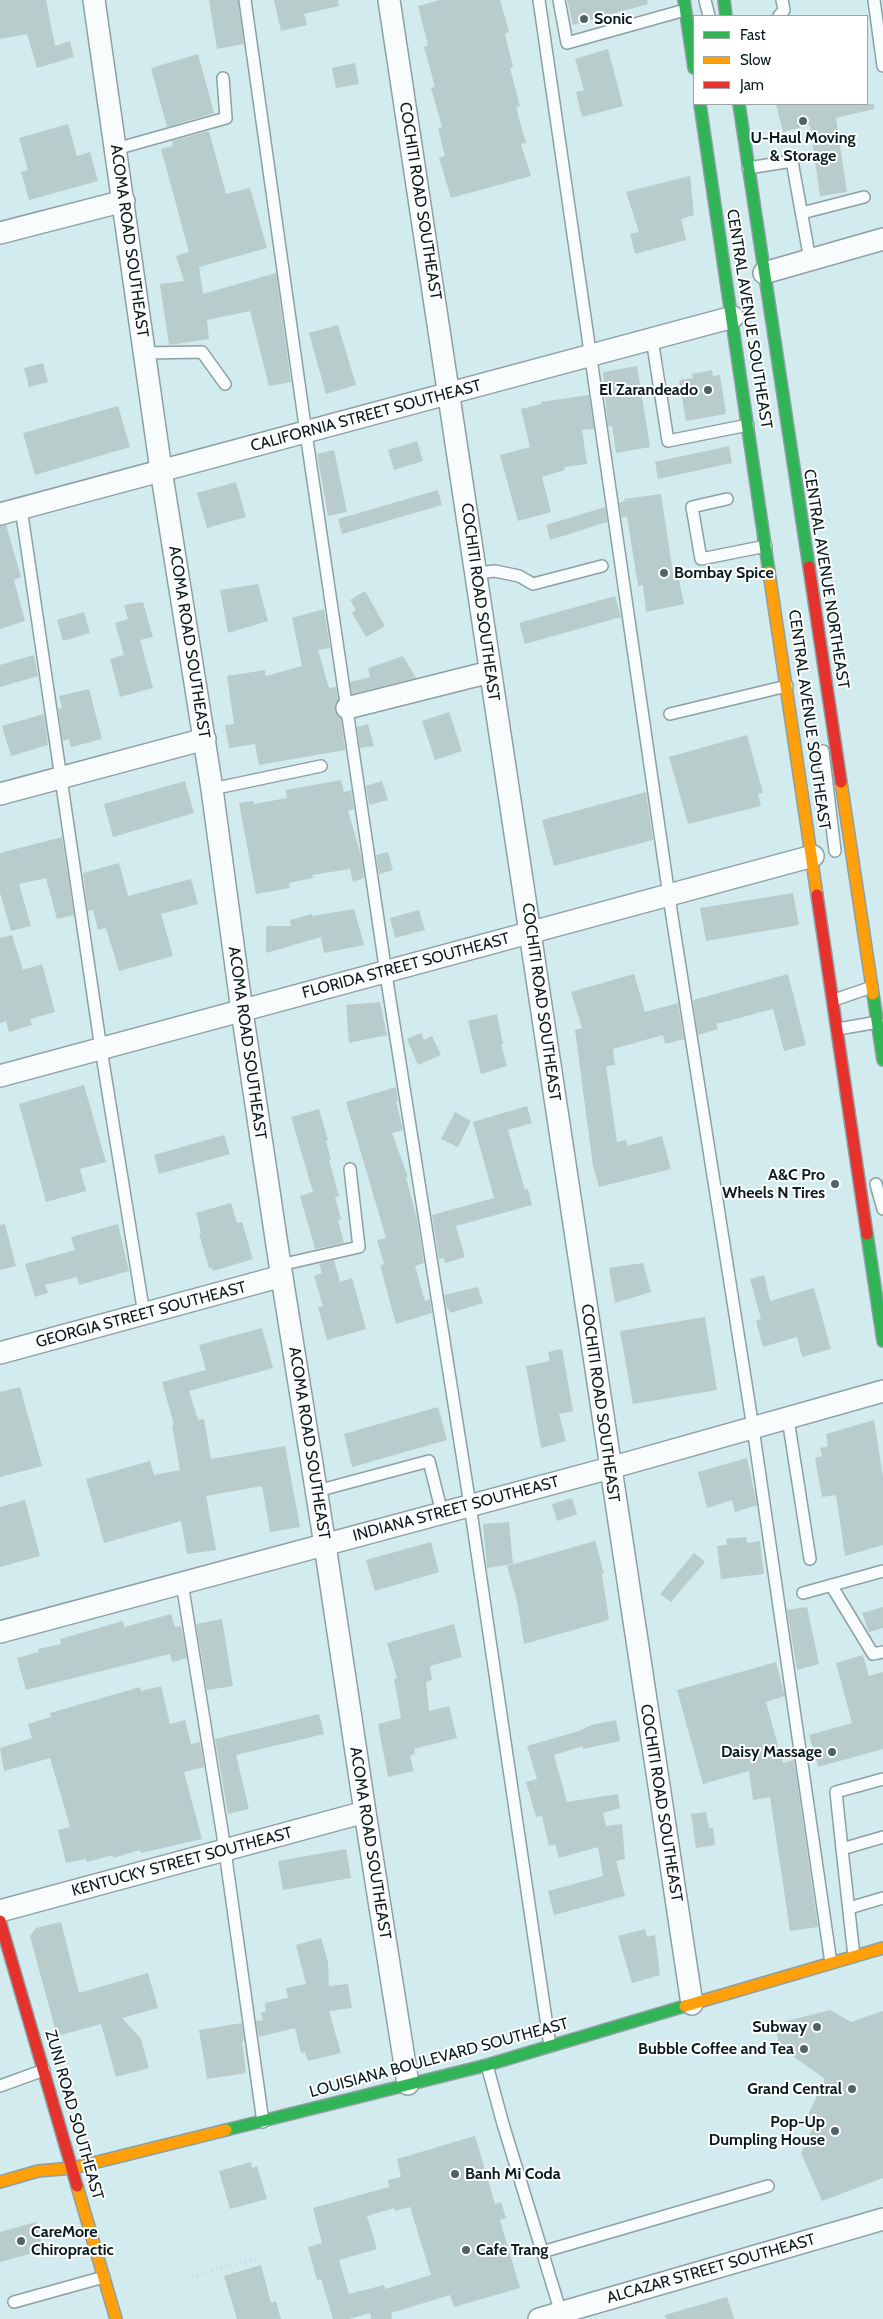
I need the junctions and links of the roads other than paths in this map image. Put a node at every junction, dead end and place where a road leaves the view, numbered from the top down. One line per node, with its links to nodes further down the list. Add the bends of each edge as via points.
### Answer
1 (94, 0): 20 (street, ACOMA ROAD SOUTHEAST)
2 (245, 0): 38 (lane)
3 (389, 0): 36 (street, COCHITI ROAD SOUTHEAST)
4 (539, 0): 34 (lane)
5 (559, 0): 10 (lane, via 568,43)
6 (705, 0): 11 (lane)
7 (724, 0): 12 (main road)
8 (782, 0): 13 (lane, via 784,10)
9 (874, 0): 15 (lane)
10 (685, 5): 14 (main road)
11 (709, 15)
12 (726, 15)
13 (780, 15)
14 (693, 61)
15 (883, 66)
16 (223, 78): 20 (lane, via 226,118)
17 (700, 105): 31 (main road, CENTRAL AVENUE SOUTHEAST)
18 (727, 105): 25 (lane)
19 (739, 105): 21 (main road, CENTRAL AVENUE NORTHEAST)
20 (116, 150): 23 (street, ACOMA ROAD SOUTHEAST)
21 (748, 168): 24 (lane, via 792,160); 30 (main road, CENTRAL AVENUE NORTHEAST)
22 (864, 197): 24 (lane)
23 (124, 201): 26 (street); 33 (street, ACOMA ROAD SOUTHEAST)
24 (802, 213): 29 (lane)
25 (745, 222)
26 (0, 233)
27 (883, 239): 29 (street)
28 (748, 242): 30 (lane, CENTRAL AVENUE NORTHEAST)
29 (810, 260): 30 (street)
30 (755, 272): 61 (main road, CENTRAL AVENUE NORTHEAST)
31 (732, 317): 32 (street, CALIFORNIA STREET SOUTHEAST); 37 (main road, CENTRAL AVENUE SOUTHEAST)
32 (652, 339): 34 (street, CALIFORNIA STREET SOUTHEAST); 37 (lane, via 668,441)
33 (145, 353): 35 (lane, via 202,352); 39 (street, ACOMA ROAD SOUTHEAST)
34 (592, 355): 36 (street, CALIFORNIA STREET SOUTHEAST); 58 (lane)
35 (225, 384)
36 (450, 394): 38 (street, CALIFORNIA STREET SOUTHEAST); 45 (street, COCHITI ROAD SOUTHEAST)
37 (748, 425): 43 (main road, CENTRAL AVENUE SOUTHEAST)
38 (306, 433): 39 (street, CALIFORNIA STREET SOUTHEAST); 48 (lane)
39 (161, 470): 41 (street, CALIFORNIA STREET SOUTHEAST); 51 (street, ACOMA ROAD SOUTHEAST)
40 (727, 499): 43 (lane, via 692,507 701,559)
41 (21, 508): 42 (street, CALIFORNIA STREET SOUTHEAST); 53 (lane)
42 (0, 514)
43 (766, 546): 47 (main road, CENTRAL AVENUE SOUTHEAST)
44 (602, 566): 45 (lane, via 533,584 519,576 495,571)
45 (476, 573): 46 (street, COCHITI ROAD SOUTHEAST)
46 (490, 672): 48 (street); 59 (street, COCHITI ROAD SOUTHEAST)
47 (787, 686): 49 (lane); 57 (main road, CENTRAL AVENUE SOUTHEAST)
48 (347, 708): 60 (lane)
49 (670, 714)
50 (821, 736): 56 (lane)
51 (205, 740): 53 (street); 54 (street, ACOMA ROAD SOUTHEAST)
52 (321, 766): 54 (lane)
53 (60, 778): 55 (street); 66 (lane)
54 (212, 789): 63 (street, ACOMA ROAD SOUTHEAST)
55 (0, 794)
56 (835, 851)
57 (812, 856): 58 (street, FLORIDA STREET SOUTHEAST); 62 (main road, CENTRAL AVENUE SOUTHEAST)
58 (669, 895): 59 (street, FLORIDA STREET SOUTHEAST); 78 (lane)
59 (530, 932): 60 (street, FLORIDA STREET SOUTHEAST); 79 (street, COCHITI ROAD SOUTHEAST)
60 (386, 972): 63 (street, FLORIDA STREET SOUTHEAST); 81 (lane)
61 (878, 985): 62 (lane); 64 (main road, CENTRAL AVENUE NORTHEAST)
62 (834, 1000): 65 (main road, CENTRAL AVENUE SOUTHEAST)
63 (242, 1010): 66 (street, FLORIDA STREET SOUTHEAST); 72 (street, ACOMA ROAD SOUTHEAST)
64 (880, 1021): 65 (lane); 67 (main road, CENTRAL AVENUE NORTHEAST)
65 (838, 1029): 74 (main road, CENTRAL AVENUE SOUTHEAST)
66 (101, 1049): 68 (street, FLORIDA STREET SOUTHEAST); 73 (lane)
67 (883, 1060)
68 (0, 1076)
69 (350, 1169): 72 (lane, via 360,1247)
70 (876, 1184): 71 (lane)
71 (883, 1209)
72 (281, 1271): 73 (street, GEORGIA STREET SOUTHEAST); 80 (street, ACOMA ROAD SOUTHEAST)
73 (144, 1314): 75 (street, GEORGIA STREET SOUTHEAST)
74 (883, 1341)
75 (0, 1353)
76 (883, 1391): 77 (street, INDIANA STREET SOUTHEAST)
77 (788, 1419): 78 (street, INDIANA STREET SOUTHEAST); 84 (lane)
78 (753, 1428): 79 (street, INDIANA STREET SOUTHEAST); 102 (lane)
79 (610, 1468): 81 (street, INDIANA STREET SOUTHEAST); 103 (street, COCHITI ROAD SOUTHEAST)
80 (317, 1490): 82 (lane, via 429,1461); 83 (street, ACOMA ROAD SOUTHEAST)
81 (470, 1505): 82 (street, INDIANA STREET SOUTHEAST); 104 (lane)
82 (442, 1513): 83 (street, INDIANA STREET SOUTHEAST)
83 (326, 1545): 86 (street, INDIANA STREET SOUTHEAST); 92 (street, ACOMA ROAD SOUTHEAST)
84 (810, 1559)
85 (883, 1571): 87 (lane)
86 (182, 1583): 89 (street, INDIANA STREET SOUTHEAST); 95 (lane)
87 (830, 1585): 88 (lane); 90 (lane, via 873,1654)
88 (803, 1593)
89 (0, 1632)
90 (883, 1652)
91 (883, 1779): 94 (lane, via 836,1792)
92 (365, 1812): 95 (street, KENTUCKY STREET SOUTHEAST); 107 (street, ACOMA ROAD SOUTHEAST)
93 (883, 1837): 94 (lane)
94 (842, 1849): 97 (lane)
95 (225, 1850): 98 (street, KENTUCKY STREET SOUTHEAST); 109 (lane)
96 (883, 1898): 97 (lane)
97 (849, 1908): 101 (lane)
98 (0, 1911)
99 (0, 1921): 106 (main road, ZUNI ROAD SOUTHEAST)
100 (883, 1948): 101 (main road, LOUISIANA BOULEVARD SOUTHEAST)
101 (854, 1957): 102 (main road, LOUISIANA BOULEVARD SOUTHEAST)
102 (831, 1963): 103 (main road, LOUISIANA BOULEVARD SOUTHEAST)
103 (692, 2004): 104 (main road, LOUISIANA BOULEVARD SOUTHEAST)
104 (550, 2046): 105 (main road, LOUISIANA BOULEVARD SOUTHEAST)
105 (487, 2065): 107 (main road, LOUISIANA BOULEVARD SOUTHEAST); 114 (lane)
106 (44, 2070): 108 (lane); 110 (main road, ZUNI ROAD SOUTHEAST)
107 (408, 2084): 109 (main road, LOUISIANA BOULEVARD SOUTHEAST)
108 (0, 2086)
109 (263, 2122): 110 (main road, LOUISIANA BOULEVARD SOUTHEAST)
110 (73, 2168): 111 (main road, LOUISIANA BOULEVARD SOUTHEAST, via 38,2171); 115 (main road, ZUNI ROAD SOUTHEAST)
111 (0, 2182)
112 (768, 2186): 114 (lane)
113 (883, 2219): 117 (street, ALCAZAR STREET SOUTHEAST)
114 (542, 2252): 117 (lane)
115 (104, 2277): 116 (lane); 118 (main road, ZUNI ROAD SOUTHEAST)
116 (14, 2302)
117 (560, 2313): 119 (street, ALCAZAR STREET SOUTHEAST)
118 (116, 2319)
119 (539, 2319)

